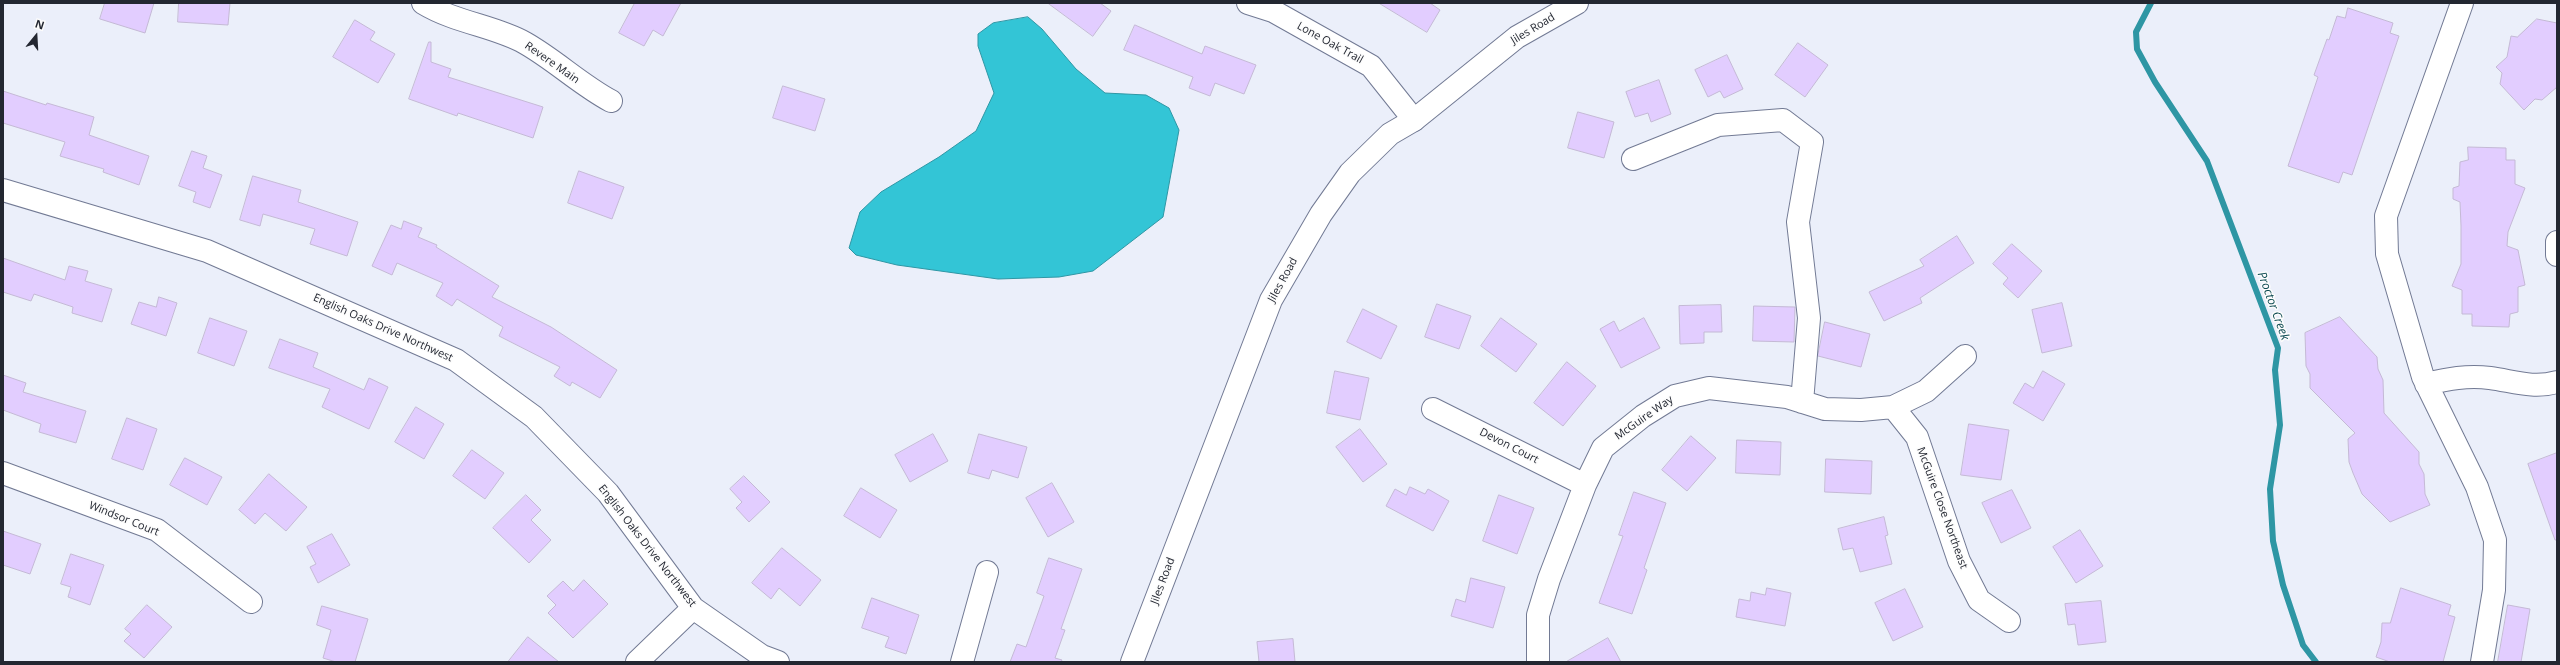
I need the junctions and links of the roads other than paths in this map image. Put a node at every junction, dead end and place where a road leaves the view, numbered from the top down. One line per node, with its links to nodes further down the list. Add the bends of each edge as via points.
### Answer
1 (423, 3): 6 (street, Revere Main, via 440,13 525,43 586,87)
2 (1248, 3): 5 (street, Lone Oak Trail)
3 (1577, 3): 7 (street, Jiles Road, via 1517,37)
4 (2462, 3): 14 (street, via 2386,216 2387,254)
5 (1275, 7): 7 (street, Lone Oak Trail, via 1371,66)
6 (612, 101)
7 (1414, 120): 27 (street, Jiles Road, via 1390,134 1350,173 1321,214 1271,300)
8 (1634, 159): 15 (street, via 1718,125 1783,120 1812,142 1798,222 1809,318)
9 (3, 190): 22 (street, English Oaks Drive Northwest, via 207,251 456,360 534,417 608,494)
10 (2557, 242): 11 (street)
11 (2557, 255)
12 (1965, 356): 16 (street, McGuire Way, via 1926,391)
13 (2557, 382): 14 (street, via 2533,386 2490,378 2460,377)
14 (2426, 384): 29 (street, via 2477,487 2496,540 2494,590)
15 (1802, 402): 16 (street, McGuire Way, via 1825,409 1861,410); 19 (street, McGuire Way, via 1750,391 1709,388 1675,396 1643,416 1603,448)
16 (1894, 407): 23 (street, McGuire Close Northeast, via 1917,437 1959,561 1980,600)
17 (1432, 409): 19 (street, Devon Court)
18 (3, 473): 21 (street, Windsor Court, via 157,530)
19 (1585, 485): 28 (street, McGuire Way, via 1549,579 1538,616)
20 (987, 572): 26 (street)
21 (251, 602)
22 (693, 608): 24 (street); 25 (street, English Oaks Drive Northwest, via 762,656)
23 (2009, 621)
24 (637, 662)
25 (778, 662)
26 (962, 662)
27 (1132, 662)
28 (1538, 662)
29 (2482, 662)

